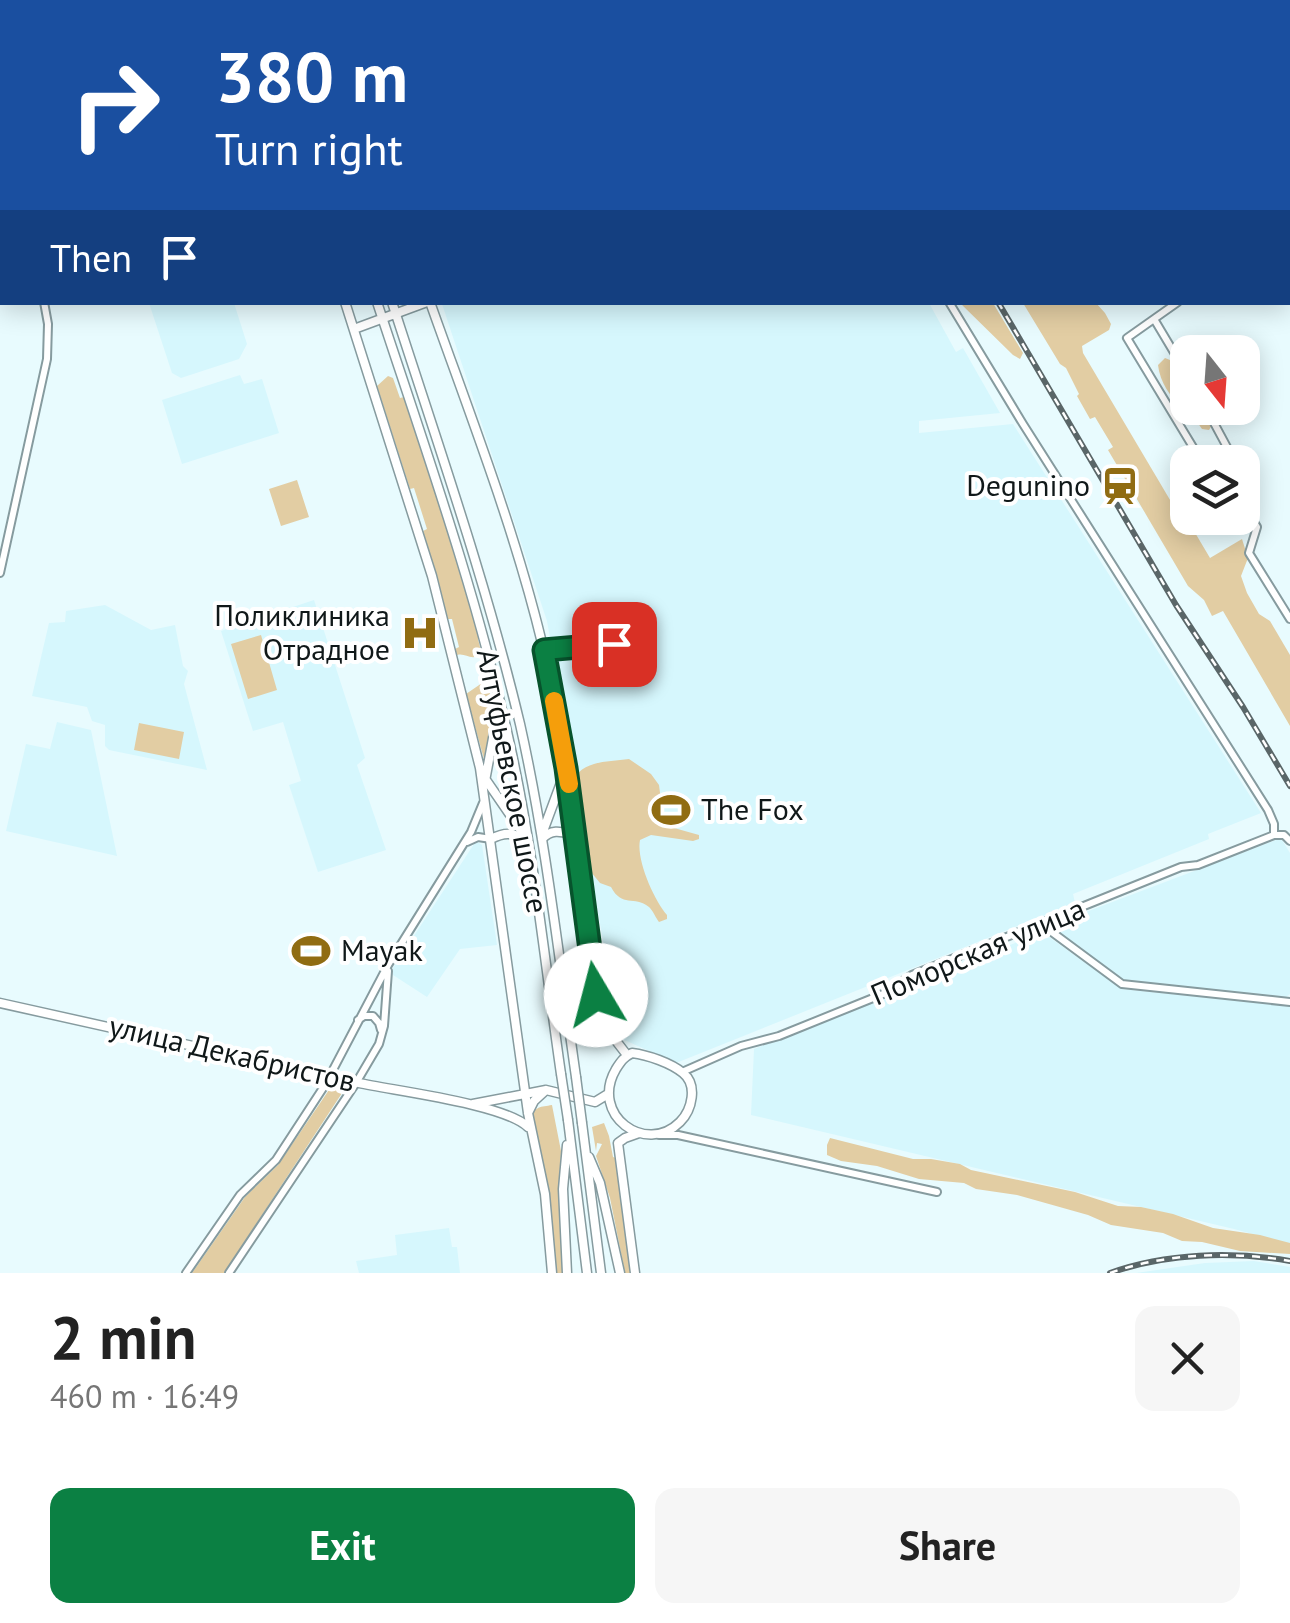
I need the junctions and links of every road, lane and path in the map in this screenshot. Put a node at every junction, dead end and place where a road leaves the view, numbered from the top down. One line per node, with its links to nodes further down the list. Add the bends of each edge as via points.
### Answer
1 (45, 305): 16 (street, via 47,359)
2 (346, 305): 12 (main road)
3 (378, 305): 11 (main road, Алтуфьевское шоссе)
4 (393, 305): 9 (main road, Алтуфьевское шоссе)
5 (421, 305): 9 (main road)
6 (429, 305): 19 (main road, via 510,527)
7 (951, 305): 26 (street, via 1268,810)
8 (1174, 305): 10 (street)
9 (396, 315): 11 (main road); 28 (main road, Алтуфьевское шоссе, via 496,627)
10 (1154, 319): 13 (street); 14 (street, via 1127,338)
11 (383, 320): 12 (main road); 20 (main road, Алтуфьевское шоссе)
12 (354, 329): 21 (main road, via 432,576)
13 (1170, 346)
14 (1192, 445)
15 (1254, 535): 17 (street, via 1249,553)
16 (0, 573)
17 (1290, 619)
18 (645, 642): 19 (street)
19 (544, 650): 22 (main road)
20 (500, 702): 23 (main road); 31 (main road, Алтуфьевское шоссе)
21 (480, 768): 23 (main road); 24 (main road)
22 (566, 768): 25 (main road); 28 (main road)
23 (485, 780): 24 (main road); 31 (main road)
24 (484, 796): 27 (main road); 30 (street)
25 (576, 835): 28 (main road, via 555,831); 38 (main road, via 598,1005)
26 (1274, 835): 29 (street); 32 (street, Поморская улица)
27 (491, 839): 30 (street, via 475,838); 31 (main road, via 514,835); 43 (main road)
28 (542, 839): 47 (main road, Алтуфьевское шоссе, bridge)
29 (1290, 841)
30 (463, 847): 33 (street)
31 (529, 847): 48 (main road, Алтуфьевское шоссе, bridge)
32 (1040, 924): 35 (street, via 1122,984); 39 (street, Поморская улица)
33 (388, 965): 36 (street); 37 (street)
34 (0, 1002): 40 (main road, улица Декабристов)
35 (1290, 1002)
36 (355, 1023): 37 (street, via 373,1016); 40 (street)
37 (382, 1036): 41 (street)
38 (627, 1055): 39 (main road); 44 (main road)
39 (682, 1072): 49 (main road, via 692,1099)
40 (329, 1076): 41 (main road, улица Декабристов); 53 (street, via 276,1160 240,1196)
41 (356, 1083): 45 (main road, улица Декабристов); 54 (street)
42 (546, 1090): 43 (main road, улица Декабристов); 44 (main road, via 595,1102); 46 (main road)
43 (525, 1093): 45 (main road, улица Декабристов); 46 (main road)
44 (608, 1094): 50 (main road, via 621,1122)
45 (464, 1104): 51 (main road, улица Декабристов, via 519,1120)
46 (528, 1113): 51 (main road)
47 (582, 1128): 58 (main road, Алтуфьевское шоссе); 59 (main road)
48 (569, 1130): 56 (main road, via 563,1189); 57 (main road, Алтуфьевское шоссе)
49 (674, 1132): 50 (main road); 52 (street)
50 (639, 1133): 60 (main road, via 618,1143)
51 (533, 1136): 55 (main road)
52 (937, 1192)
53 (186, 1273)
54 (230, 1273)
55 (552, 1273)
56 (567, 1273)
57 (587, 1273)
58 (601, 1273)
59 (620, 1273)
60 (635, 1273)

